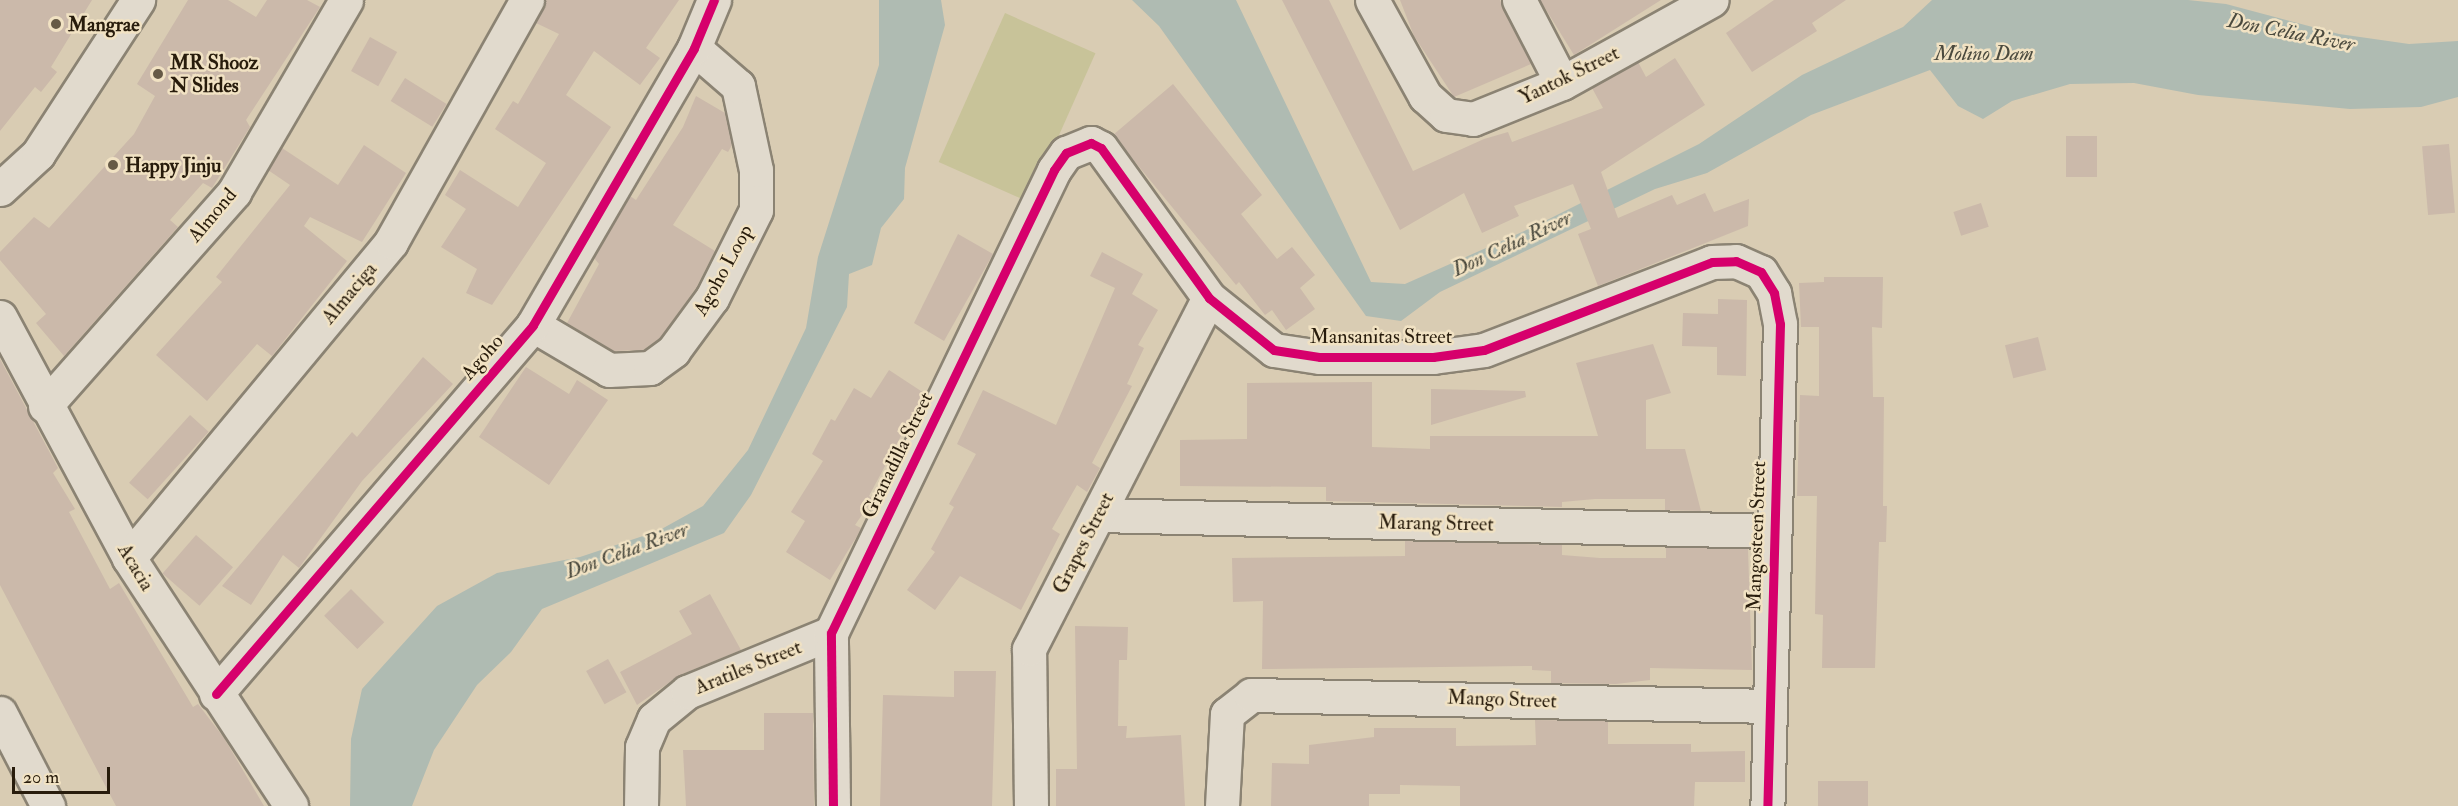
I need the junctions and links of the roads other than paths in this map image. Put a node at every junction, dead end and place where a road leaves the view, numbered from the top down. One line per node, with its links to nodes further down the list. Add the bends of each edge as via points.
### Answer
1 (138, 0): 11 (street, via 38,154)
2 (346, 0): 16 (street, Almond, via 234,192)
3 (527, 0): 19 (street, Almaciga, via 391,242)
4 (714, 0): 8 (street, Agoho)
5 (1372, 0): 9 (street, Yantok Street, via 1425,96 1446,115 1473,119)
6 (1519, 0): 9 (street)
7 (1698, 3): 9 (street, Yantok Street)
8 (694, 48): 15 (street, Agoho); 15 (street, Agoho Loop, via 738,86 756,170 756,210 712,298 673,351 650,368 609,370)
9 (1562, 82)
10 (1079, 144): 13 (street, Mansanitas Street, via 1101,148); 20 (street, Granadilla Street, via 1054,170)
11 (0, 189)
12 (1761, 272): 13 (street, Mansanitas Street, via 1736,261 1712,262 1484,350 1433,357 1320,357 1274,350); 18 (street, Mangosteen Street, via 1774,293 1780,324)
13 (1209, 298): 17 (street, Grapes Street)
14 (0, 317): 16 (street, Acacia)
15 (533, 325): 21 (street, Agoho)
16 (45, 406): 19 (street, Acacia)
17 (1098, 515): 18 (street, Marang Street); 28 (street, Grapes Street, via 1029,649)
18 (1773, 531): 22 (street, Mangosteen Street)
19 (129, 558): 21 (street, Acacia)
20 (831, 633): 26 (street, Aratiles Street, via 687,692 654,718 642,747); 27 (street, Granadilla Street)
21 (216, 694): 25 (street, Acacia)
22 (1770, 706): 29 (street, Mango Street, via 1268,693 1236,701 1223,730); 30 (street, Mangosteen Street)
23 (0, 713): 24 (street)
24 (48, 806)
25 (291, 806)
26 (641, 806)
27 (832, 806)
28 (1031, 806)
29 (1222, 806)
30 (1767, 806)

